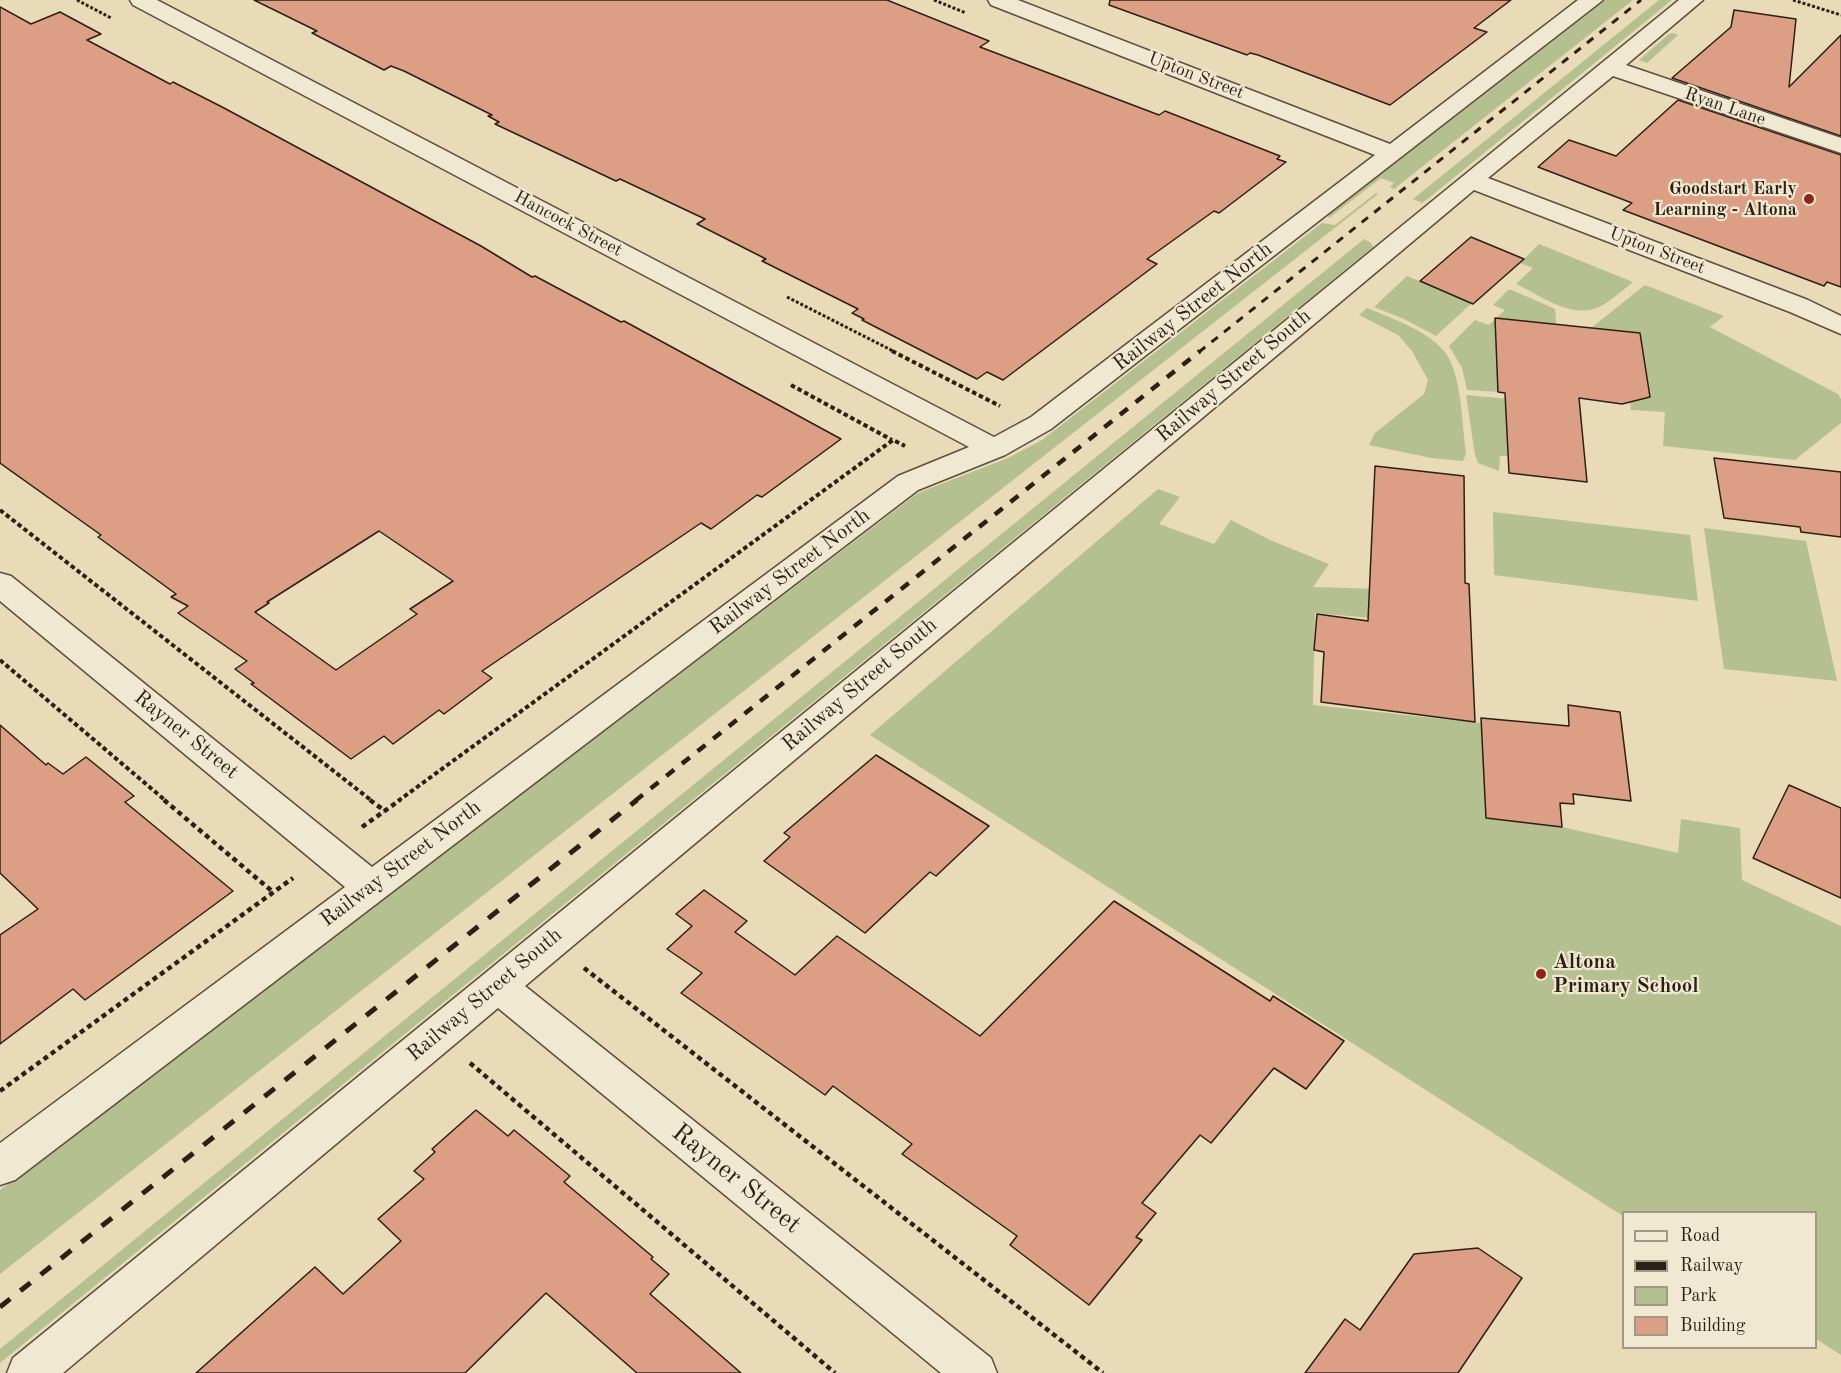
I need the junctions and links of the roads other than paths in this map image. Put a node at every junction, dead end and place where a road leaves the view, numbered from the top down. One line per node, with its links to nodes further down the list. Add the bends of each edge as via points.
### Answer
1 (141, 0): 10 (street, Hancock Street)
2 (999, 0): 7 (street, Upton Street)
3 (1592, 0): 7 (street, Railway Street North)
4 (1692, 0): 5 (street, Railway Street South)
5 (1609, 67): 6 (street, Ryan Lane); 8 (street, Railway Street South)
6 (1841, 146)
7 (1392, 153): 10 (street, Railway Street North, via 1041,423)
8 (1471, 180): 9 (street, Upton Street, via 1799,306); 13 (street, Railway Street South)
9 (1841, 326)
10 (995, 449): 12 (street, Railway Street North, via 908,483)
11 (0, 584): 12 (street, Rayner Street)
12 (371, 887): 14 (street, Railway Street North)
13 (497, 985): 15 (street, Railway Street South); 16 (street, Rayner Street)
14 (0, 1167)
15 (29, 1373)
16 (975, 1373)

